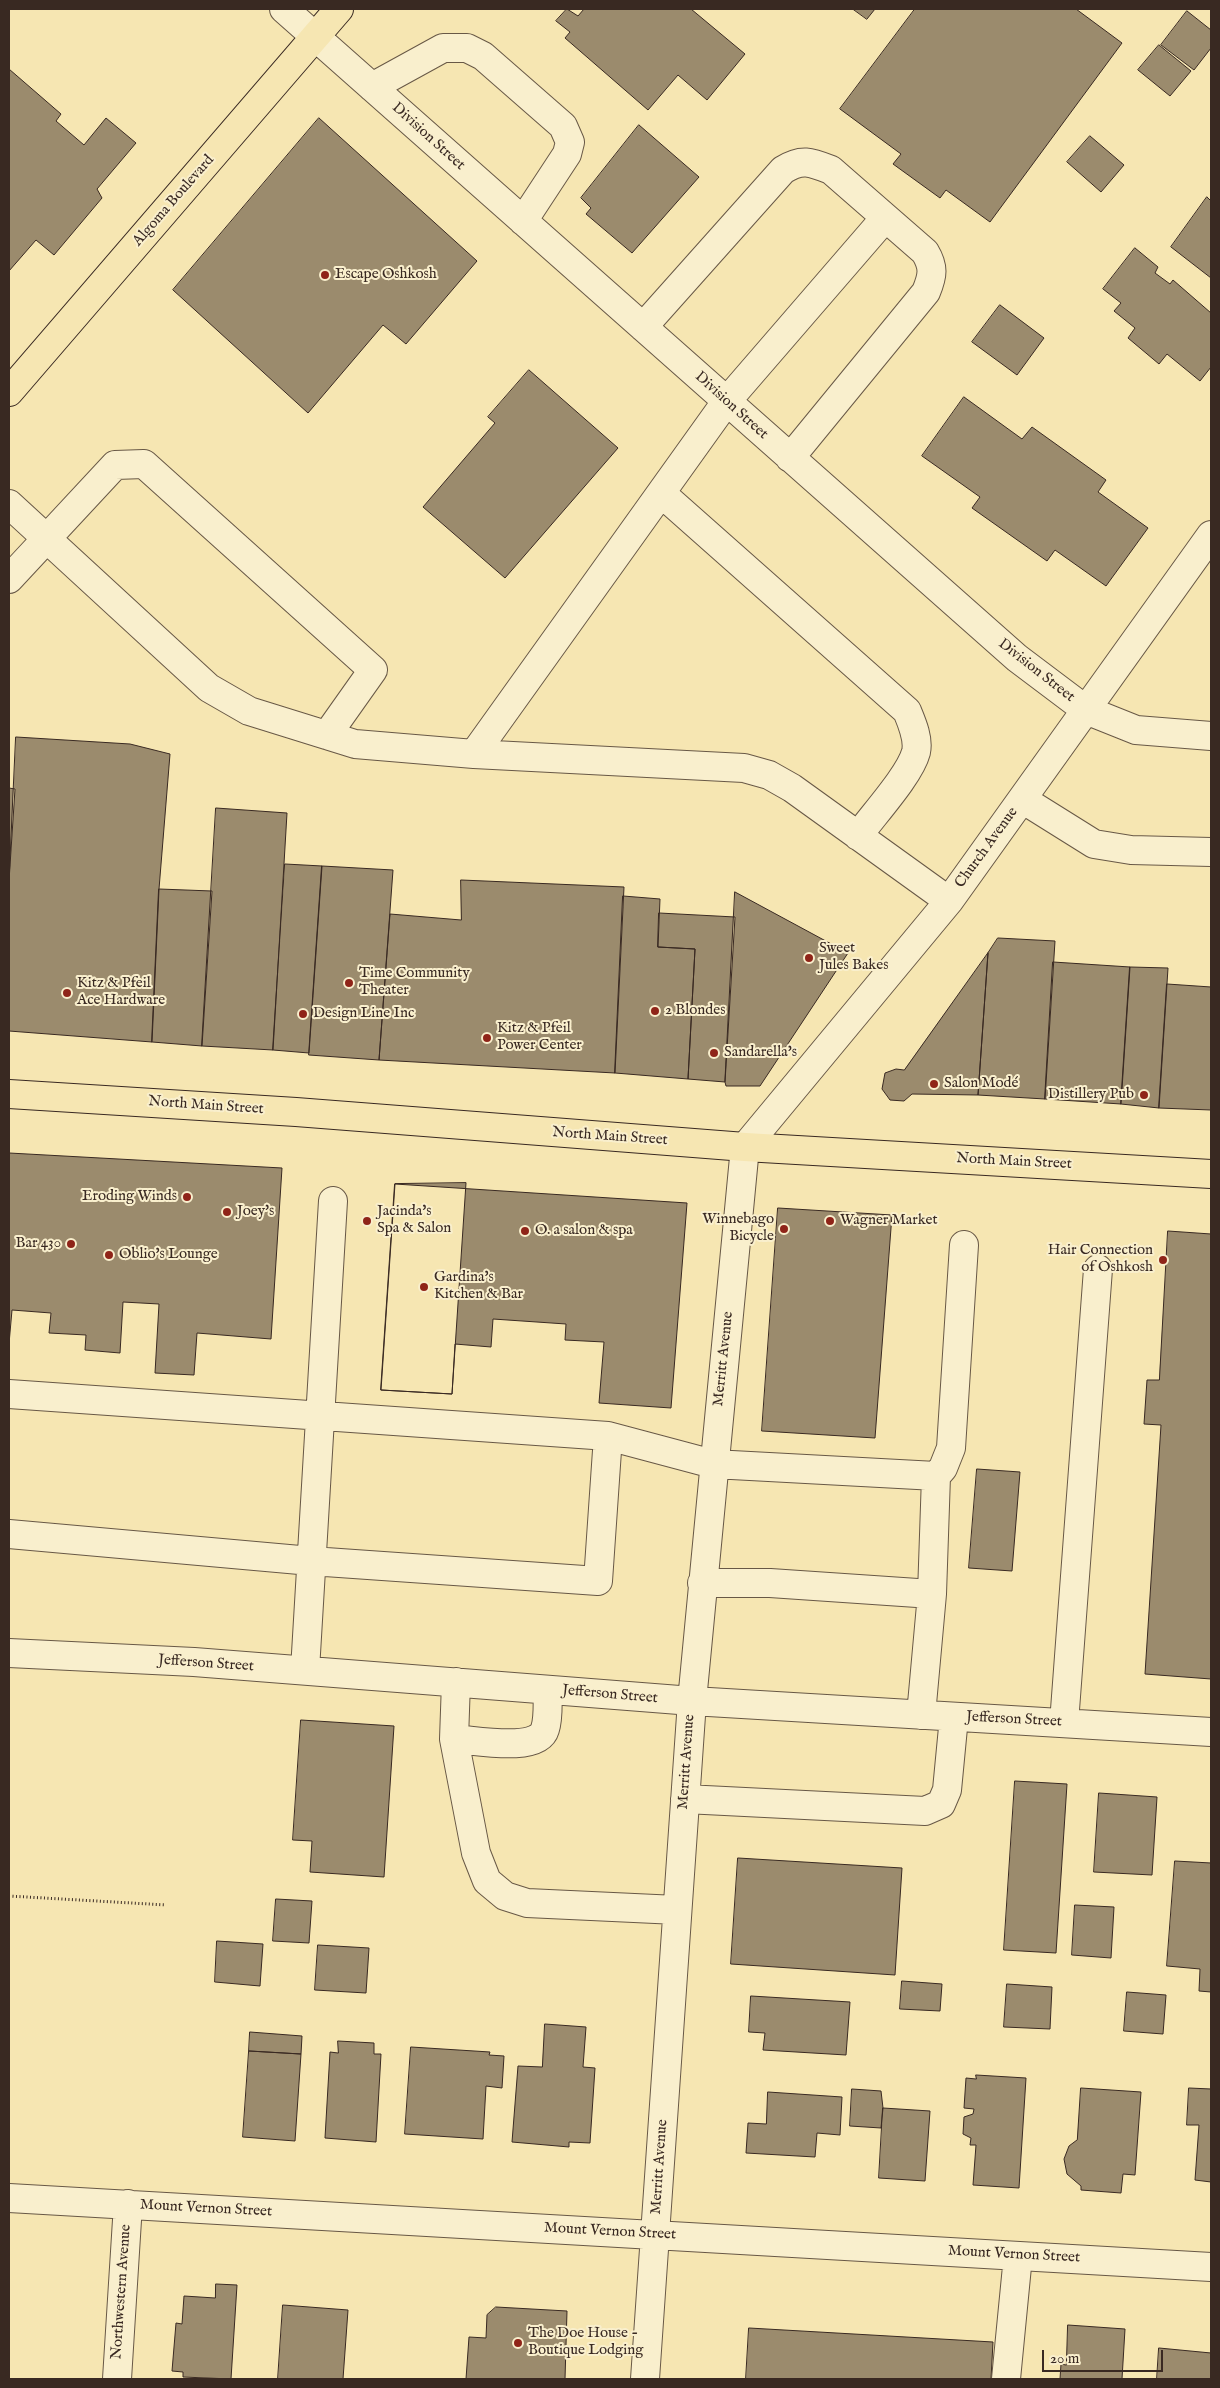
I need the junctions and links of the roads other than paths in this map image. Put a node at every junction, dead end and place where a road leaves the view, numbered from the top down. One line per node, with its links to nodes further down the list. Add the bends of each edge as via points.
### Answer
1 (284, 9): 3 (street, Division Street)
2 (339, 9): 3 (main road, Algoma Boulevard)
3 (315, 36): 4 (street, Division Street); 8 (main road, Algoma Boulevard)
4 (372, 87): 6 (street, Division Street); 6 (street, via 443,48 467,48 483,56 562,126 570,142 567,154)
5 (886, 218): 7 (street, via 830,170 812,163 796,162 783,170); 9 (street); 10 (street, via 925,252 933,265 932,278 926,292)
6 (523, 221): 7 (street, Division Street)
7 (643, 327): 9 (street, Division Street)
8 (9, 392)
9 (726, 402): 10 (street, Division Street); 11 (street)
10 (790, 458): 16 (street, Division Street, via 1017,658)
11 (661, 493): 19 (street); 21 (street, via 907,711 914,729 916,752)
12 (9, 504): 14 (street)
13 (1211, 535): 16 (street, Church Avenue)
14 (46, 538): 15 (street); 17 (street, via 210,688 248,711); 17 (street, via 115,465 144,464 373,670)
15 (9, 580)
16 (1086, 710): 18 (street, Division Street, via 1136,730); 20 (street, Church Avenue)
17 (328, 735): 19 (street, via 355,744)
18 (1211, 736)
19 (474, 754): 21 (street, via 744,768 769,775 792,788)
20 (1022, 799): 22 (street, via 1094,844 1131,850); 23 (street, Church Avenue)
21 (858, 836): 23 (street)
22 (1211, 852)
23 (949, 901): 25 (street, Church Avenue)
24 (9, 1094): 25 (main road, North Main Street, via 296,1112)
25 (745, 1147): 26 (main road, North Main Street); 33 (street, Merritt Avenue)
26 (1211, 1174)
27 (333, 1201): 31 (street)
28 (964, 1246): 34 (street, via 951,1448)
29 (1098, 1269): 46 (street)
30 (9, 1394): 31 (street)
31 (320, 1417): 32 (street); 36 (street)
32 (608, 1436): 33 (street); 36 (street, via 598,1581)
33 (713, 1464): 34 (street); 37 (street, Merritt Avenue)
34 (936, 1476): 38 (street)
35 (9, 1534): 36 (street)
36 (311, 1561): 40 (street)
37 (702, 1583): 38 (street, via 770,1583); 43 (street, Merritt Avenue)
38 (932, 1594): 44 (street)
39 (9, 1653): 40 (street, Jefferson Street)
40 (305, 1670): 41 (street, Jefferson Street)
41 (456, 1682): 42 (street, Jefferson Street); 48 (street)
42 (548, 1690): 43 (street, Jefferson Street); 48 (street, via 545,1730 537,1740 525,1744)
43 (692, 1701): 44 (street, Jefferson Street); 49 (street, Merritt Avenue)
44 (921, 1715): 45 (street, Jefferson Street)
45 (954, 1717): 46 (street, Jefferson Street); 49 (street, via 947,1790 941,1804 925,1812)
46 (1064, 1723): 47 (street, Jefferson Street)
47 (1211, 1732)
48 (454, 1739): 50 (street, via 476,1853 487,1881 505,1896 527,1904)
49 (685, 1799): 50 (street, Merritt Avenue)
50 (677, 1910): 53 (street, Merritt Avenue)
51 (9, 2198): 52 (street, Mount Vernon Street)
52 (128, 2204): 53 (street, Mount Vernon Street); 56 (street, Northwestern Avenue)
53 (655, 2235): 54 (street, Mount Vernon Street); 57 (street, Merritt Avenue)
54 (1018, 2256): 55 (street, Mount Vernon Street); 58 (street)
55 (1211, 2267)
56 (117, 2379)
57 (645, 2379)
58 (1006, 2379)

